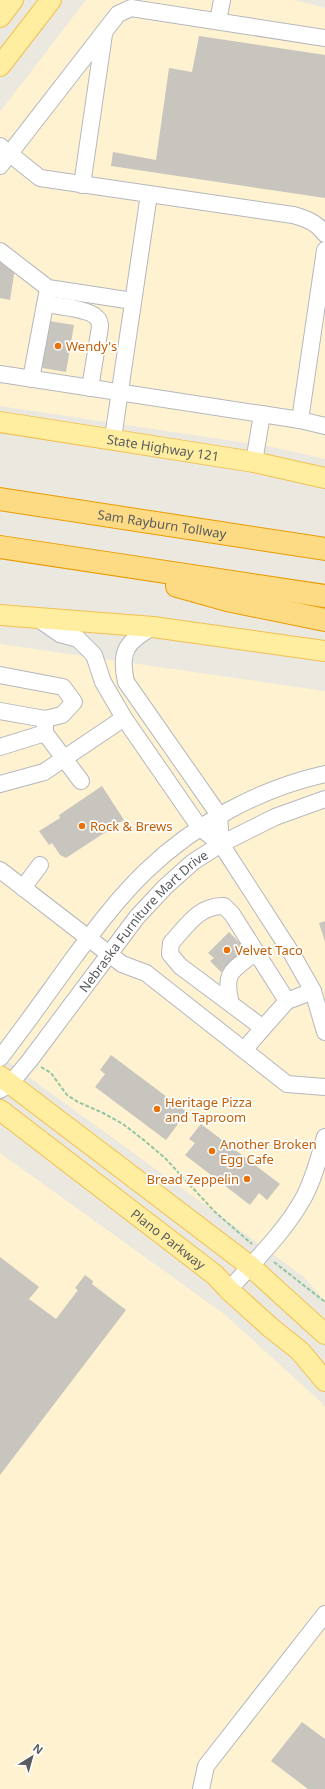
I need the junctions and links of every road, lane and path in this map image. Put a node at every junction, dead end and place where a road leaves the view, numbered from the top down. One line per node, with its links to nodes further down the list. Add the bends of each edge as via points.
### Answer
1 (13, 0): 4 (main road)
2 (51, 0): 8 (main road)
3 (222, 0): 5 (street)
4 (0, 17)
5 (218, 21): 6 (street, via 131,8 118,14); 7 (street)
6 (104, 34): 9 (street); 10 (street)
7 (325, 38)
8 (0, 66)
9 (3, 155): 10 (street, via 40,178)
10 (82, 185): 11 (street)
11 (149, 194): 12 (street, via 293,215 318,224); 16 (street)
12 (325, 234)
13 (325, 250): 17 (street)
14 (0, 251): 15 (street)
15 (47, 296): 16 (street); 19 (street); 20 (street, via 88,313 99,321)
16 (133, 300): 21 (street)
17 (318, 345): 23 (street)
18 (0, 376): 19 (street)
19 (31, 379): 20 (street)
20 (90, 388): 21 (street)
21 (120, 393): 22 (street); 26 (street)
22 (262, 414): 23 (street); 27 (street)
23 (300, 420): 25 (street)
24 (0, 422): 26 (main road, State Highway 121)
25 (325, 426)
26 (113, 438): 27 (main road, State Highway 121)
27 (254, 462): 28 (main road, State Highway 121)
28 (325, 478)
29 (0, 499): 31 (highway, Sam Rayburn Tollway)
30 (0, 547): 32 (highway)
31 (325, 549)
32 (86, 560): 33 (highway); 36 (highway, via 227,600)
33 (325, 596)
34 (0, 615): 35 (main road)
35 (37, 618): 37 (main road); 41 (street, via 60,634 78,639 94,655 103,682)
36 (325, 620)
37 (153, 627): 38 (main road); 49 (street, via 136,636 126,648 122,668 126,682)
38 (325, 651)
39 (0, 675): 42 (street, via 64,687 74,702 62,715)
40 (0, 711): 42 (street)
41 (124, 718): 44 (street); 50 (street)
42 (45, 726): 43 (street); 44 (street)
43 (0, 747)
44 (64, 758): 46 (street); 47 (street, via 44,772)
45 (325, 774): 49 (street, Nebraska Furniture Mart Drive, via 264,794)
46 (81, 781)
47 (0, 784)
48 (325, 799): 51 (street, Nebraska Furniture Mart Drive, via 275,817)
49 (219, 815): 50 (street, Nebraska Furniture Mart Drive); 51 (street)
50 (200, 828): 51 (street); 55 (street, Nebraska Furniture Mart Drive, via 174,846 145,872 116,903)
51 (221, 844): 57 (street, Nebraska Furniture Mart Drive, via 193,862 137,917); 59 (street)
52 (40, 865): 54 (street)
53 (0, 870): 54 (street)
54 (23, 888): 55 (street)
55 (89, 938): 57 (street); 66 (street, Nebraska Furniture Mart Drive)
56 (256, 952): 58 (street, via 232,914 224,906 213,906 200,912 170,943 170,954); 61 (street); 62 (street, via 228,977 227,987)
57 (110, 955): 60 (street, via 122,964 146,973); 67 (street, Nebraska Furniture Mart Drive)
58 (192, 975): 60 (street); 62 (street)
59 (313, 991): 61 (street); 64 (street)
60 (176, 997): 65 (street)
61 (287, 1001): 63 (street)
62 (231, 1004): 63 (street)
63 (263, 1028): 65 (street)
64 (325, 1032)
65 (244, 1050): 69 (street, via 287,1084)
66 (0, 1058)
67 (27, 1063): 68 (street, Nebraska Furniture Mart Drive); 72 (path, via 35,1069 42,1067 67,1095 123,1124 165,1158)
68 (4, 1083): 72 (main road)
69 (325, 1086)
70 (0, 1110): 73 (main road, Plano Parkway, via 215,1275)
71 (325, 1137): 72 (street, via 316,1170 304,1198)
72 (256, 1259): 73 (street); 74 (path); 75 (main road)
73 (228, 1290): 76 (main road, Plano Parkway, via 300,1351)
74 (325, 1302)
75 (325, 1334)
76 (325, 1381)
77 (325, 1614): 78 (street, via 206,1766)
78 (201, 1789)

